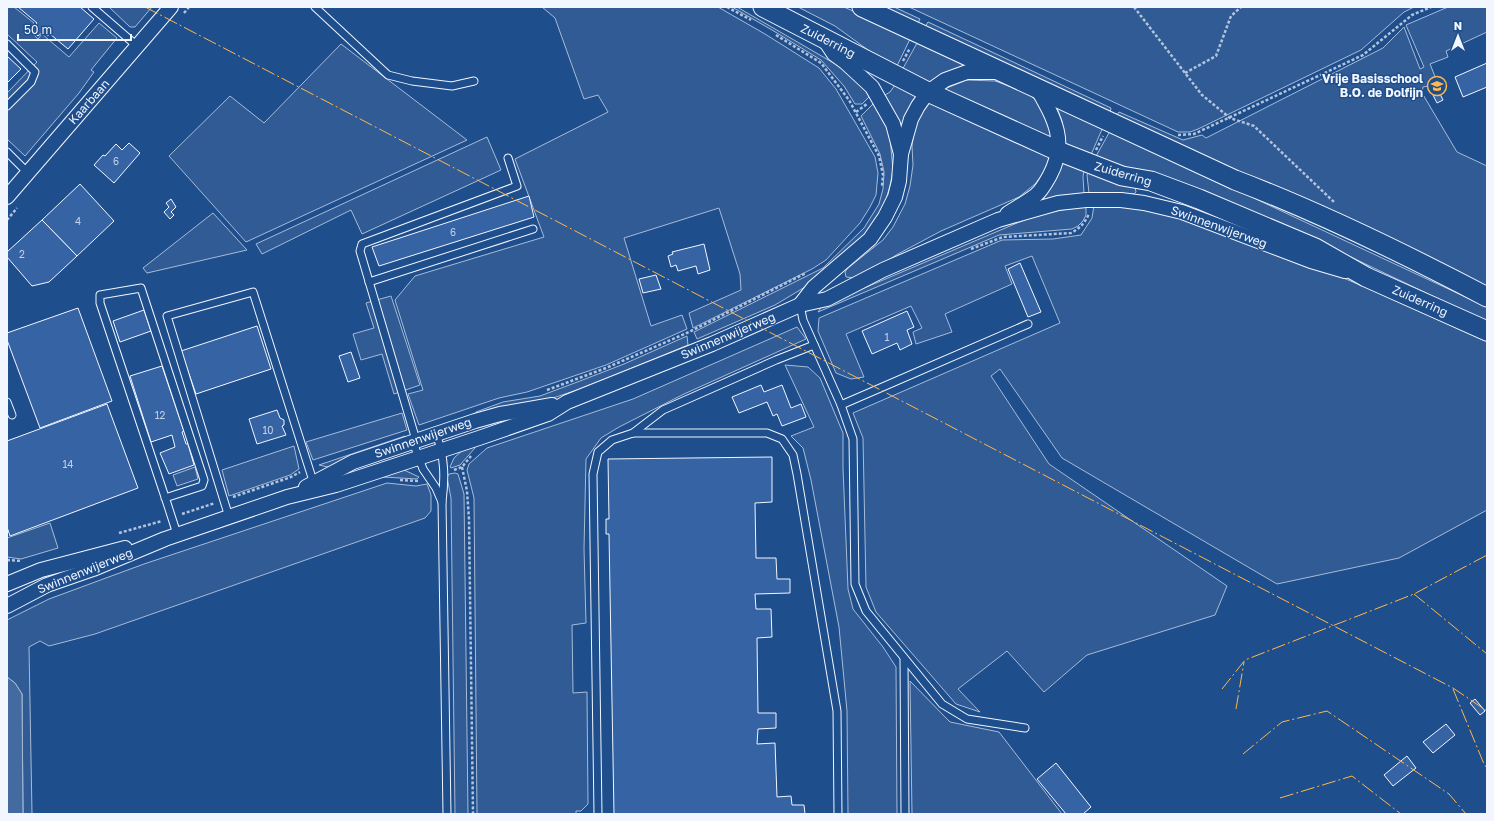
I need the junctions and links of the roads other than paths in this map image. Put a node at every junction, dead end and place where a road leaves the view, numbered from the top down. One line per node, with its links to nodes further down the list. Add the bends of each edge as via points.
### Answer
1 (92, 7): 8 (lane)
2 (171, 7): 8 (street, Kaarbaan)
3 (315, 7): 10 (lane, via 388,75 452,86)
4 (862, 7): 9 (main road)
5 (758, 14): 6 (main road, Zuiderring)
6 (824, 39): 12 (main road, Zuiderring); 16 (street, Swinnenwijerweg, via 834,54 872,87 893,124)
7 (7, 44): 13 (lane, via 35,72 31,82)
8 (138, 46): 18 (street, Kaarbaan)
9 (1002, 72): 11 (main road); 12 (street, Swinnenwijerweg, via 967,72 945,80)
10 (474, 81)
11 (1037, 88): 14 (street, Swinnenwijerweg, via 1055,119); 24 (main road, via 1407,255)
12 (928, 92): 14 (main road, Zuiderring); 16 (street, Swinnenwijerweg, via 911,119)
13 (7, 106)
14 (1058, 151): 20 (street, Swinnenwijerweg, via 1054,168 1037,194); 22 (main road, Zuiderring, via 1122,176 1150,182 1199,200 1315,248)
15 (7, 152): 18 (lane)
16 (901, 154): 25 (street, Swinnenwijerweg, via 899,182 886,217 870,239 814,287)
17 (508, 158): 23 (lane, via 517,186 362,244 360,251)
18 (28, 173): 19 (street, Kaarbaan)
19 (7, 197)
20 (998, 220): 22 (street, Swinnenwijerweg, via 1058,204 1086,200 1144,203 1182,212 1311,261); 25 (street, Swinnenwijerweg, via 883,270 827,299)
21 (533, 228): 23 (lane)
22 (1366, 277): 27 (main road, Zuiderring)
23 (369, 282): 35 (lane)
24 (1487, 297)
25 (800, 305): 28 (lane, via 803,320); 30 (street, Swinnenwijerweg, via 712,344)
26 (1028, 324): 31 (lane)
27 (1487, 332)
28 (814, 344): 31 (lane); 33 (lane, via 663,410)
29 (7, 402): 32 (lane)
30 (567, 402): 34 (street, Swinnenwijerweg, via 500,414); 36 (street, Swinnenwijerweg, via 548,414)
31 (841, 405): 45 (lane, via 854,439 855,584 866,612)
32 (12, 415)
33 (633, 433): 48 (lane, via 612,440 598,452 593,474); 49 (lane, via 767,433 782,439 793,455 837,711)
34 (436, 434): 35 (street, Swinnenwijerweg); 36 (lane)
35 (414, 441): 37 (lane); 38 (street, Swinnenwijerweg, via 353,462)
36 (442, 450): 37 (street, Swinnenwijerweg); 40 (lane)
37 (418, 458): 38 (street, Swinnenwijerweg, via 336,485); 40 (lane)
38 (315, 486): 41 (street, Swinnenwijerweg); 41 (lane, via 253,292 167,316)
39 (165, 498): 39 (lane, via 100,303 100,295 141,288 204,480 202,486); 42 (lane, via 172,518)
40 (442, 502): 47 (lane)
41 (229, 517): 42 (street, Swinnenwijerweg)
42 (171, 536): 43 (street, Swinnenwijerweg, via 41,570); 44 (street, Swinnenwijerweg, via 47,585)
43 (7, 584)
44 (7, 606)
45 (904, 659): 46 (lane, via 942,704 967,719); 50 (lane)
46 (1025, 728)
47 (447, 814)
48 (598, 814)
49 (838, 814)
50 (905, 814)

